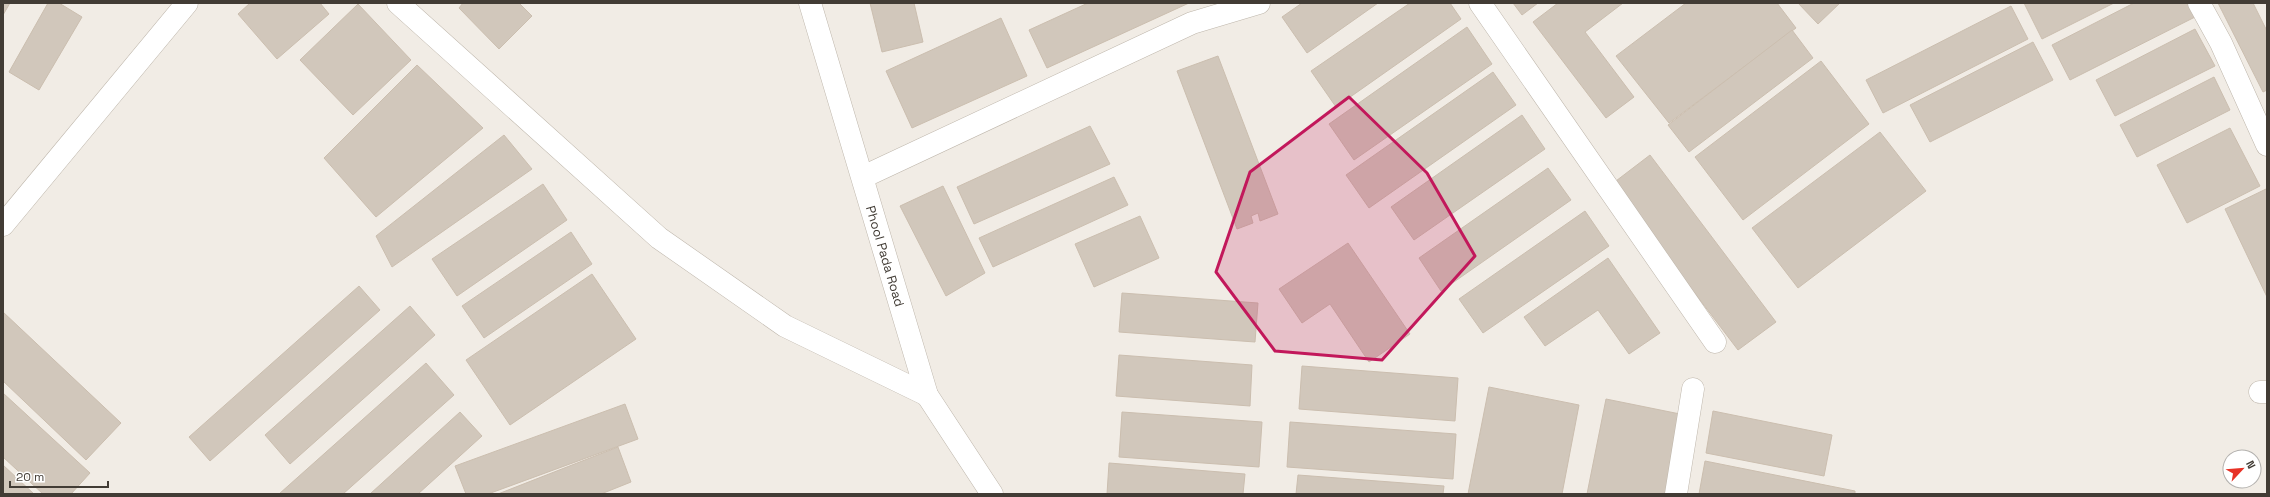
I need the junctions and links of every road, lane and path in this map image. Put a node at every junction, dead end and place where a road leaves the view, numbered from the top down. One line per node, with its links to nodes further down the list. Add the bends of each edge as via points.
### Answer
1 (187, 3): 9 (street)
2 (398, 3): 12 (street, via 659,238 785,326)
3 (810, 3): 8 (street, Phool Pada Road)
4 (1259, 3): 8 (street, via 1192,23)
5 (1480, 3): 10 (street)
6 (2199, 3): 7 (street, via 2221,43)
7 (2267, 145)
8 (863, 176): 12 (street, Phool Pada Road)
9 (3, 225)
10 (1715, 342)
11 (1693, 390): 14 (street)
12 (928, 395): 13 (street, Phool Pada Road)
13 (992, 494)
14 (1676, 494)

